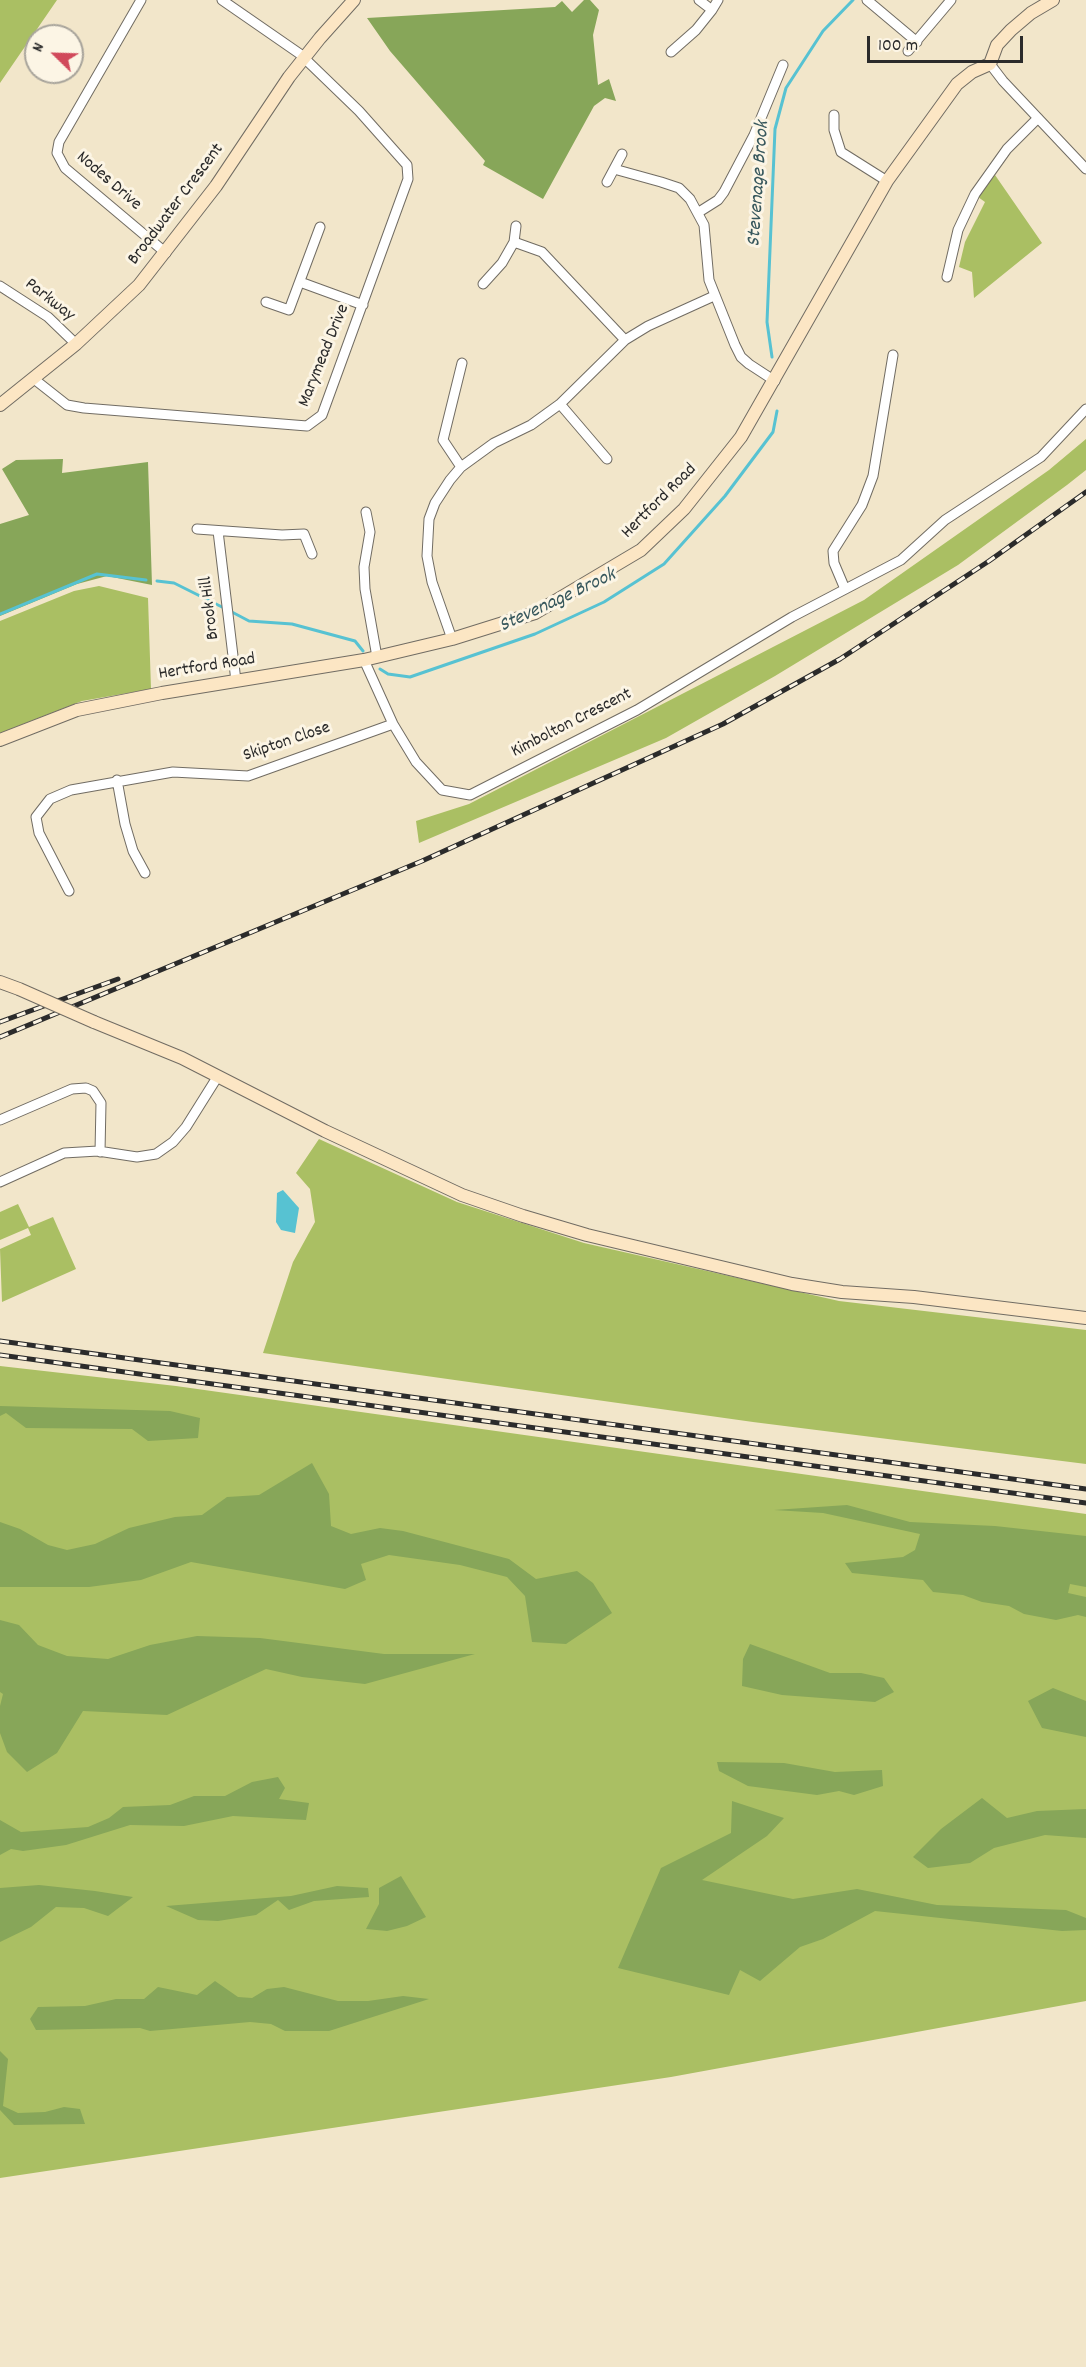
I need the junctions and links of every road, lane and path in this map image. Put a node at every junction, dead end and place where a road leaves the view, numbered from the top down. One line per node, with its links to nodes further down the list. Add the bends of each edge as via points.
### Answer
1 (141, 0): 31 (street, Nodes Drive, via 59,142 57,153 65,168)
2 (222, 0): 13 (street)
3 (354, 0): 13 (street, Broadwater Crescent)
4 (699, 0): 9 (street)
5 (718, 0): 9 (street)
6 (867, 0): 10 (street)
7 (951, 0): 10 (street)
8 (1053, 0): 15 (street, via 1011,30 997,45)
9 (711, 10): 12 (street)
10 (916, 42): 11 (street)
11 (908, 51)
12 (671, 52)
13 (305, 58): 31 (street, Broadwater Crescent); 38 (street, Marymead Drive, via 407,165 408,179)
14 (783, 64): 17 (street)
15 (990, 64): 19 (street); 25 (street, Hertford Road, via 957,84)
16 (770, 70): 17 (street)
17 (779, 75): 27 (street, via 724,192)
18 (834, 115): 21 (street)
19 (1038, 118): 24 (street); 32 (street, via 1007,149 975,194 958,230)
20 (845, 129): 21 (street)
21 (834, 130): 25 (street, via 845,156)
22 (622, 154): 23 (street)
23 (614, 169): 26 (street); 27 (street, via 679,188)
24 (1086, 169)
25 (887, 181): 46 (street, Hertford Road)
26 (607, 182)
27 (699, 212): 36 (street)
28 (516, 226): 30 (street)
29 (320, 227): 33 (street)
30 (514, 242): 34 (street); 39 (street, via 550,258)
31 (166, 253): 40 (street, Broadwater Crescent, via 139,285)
32 (947, 277)
33 (300, 282): 37 (street, via 289,310); 38 (street)
34 (483, 284)
35 (0, 286): 40 (street, Parkway, via 48,317)
36 (714, 296): 39 (street); 46 (street, via 741,357)
37 (266, 302)
38 (363, 304): 44 (street, Marymead Drive, via 322,415 307,426 84,408 67,405)
39 (625, 340): 47 (street)
40 (76, 344): 44 (street, Broadwater Crescent)
41 (893, 355): 58 (street, via 873,476 862,505 834,551 834,563)
42 (462, 363): 43 (street)
43 (458, 377): 45 (street); 53 (street, via 443,440)
44 (34, 379): 48 (street, Broadwater Crescent)
45 (469, 380)
46 (776, 381): 59 (street, Hertford Road, via 715,474 641,550 535,613)
47 (560, 404): 51 (street); 53 (street)
48 (0, 405)
49 (1086, 409): 58 (street, Kimbolton Crescent, via 1053,446 1024,470 945,520 901,560)
50 (607, 441): 51 (street)
51 (598, 448): 52 (street)
52 (607, 459)
53 (461, 467): 59 (street, via 435,502 427,537 432,582)
54 (366, 512): 60 (street, Kimbolton Crescent, via 370,532 364,567)
55 (197, 529): 56 (street)
56 (218, 531): 57 (street, via 304,534); 61 (street, Brook Hill)
57 (312, 554)
58 (845, 589): 62 (street, Kimbolton Crescent, via 637,710 470,795 441,790 429,779)
59 (452, 639): 60 (street, Hertford Road)
60 (370, 658): 61 (street, Hertford Road); 62 (street, Kimbolton Crescent)
61 (236, 681): 63 (street, Hertford Road, via 77,710)
62 (393, 724): 64 (street, Skipton Close, via 248,776 173,772)
63 (0, 740)
64 (117, 780): 65 (street, via 133,851); 66 (street, Skipton Close, via 50,799 36,817 39,833)
65 (145, 873)
66 (69, 891)
67 (0, 982): 68 (street, bridge)
68 (218, 1076): 70 (street, via 186,1127 156,1154 137,1157); 72 (street, via 462,1195 587,1235 711,1266 842,1292)
69 (0, 1120): 70 (street, via 72,1089 86,1088 101,1103)
70 (100, 1152): 71 (street, via 64,1153)
71 (0, 1182)
72 (1086, 1318)

